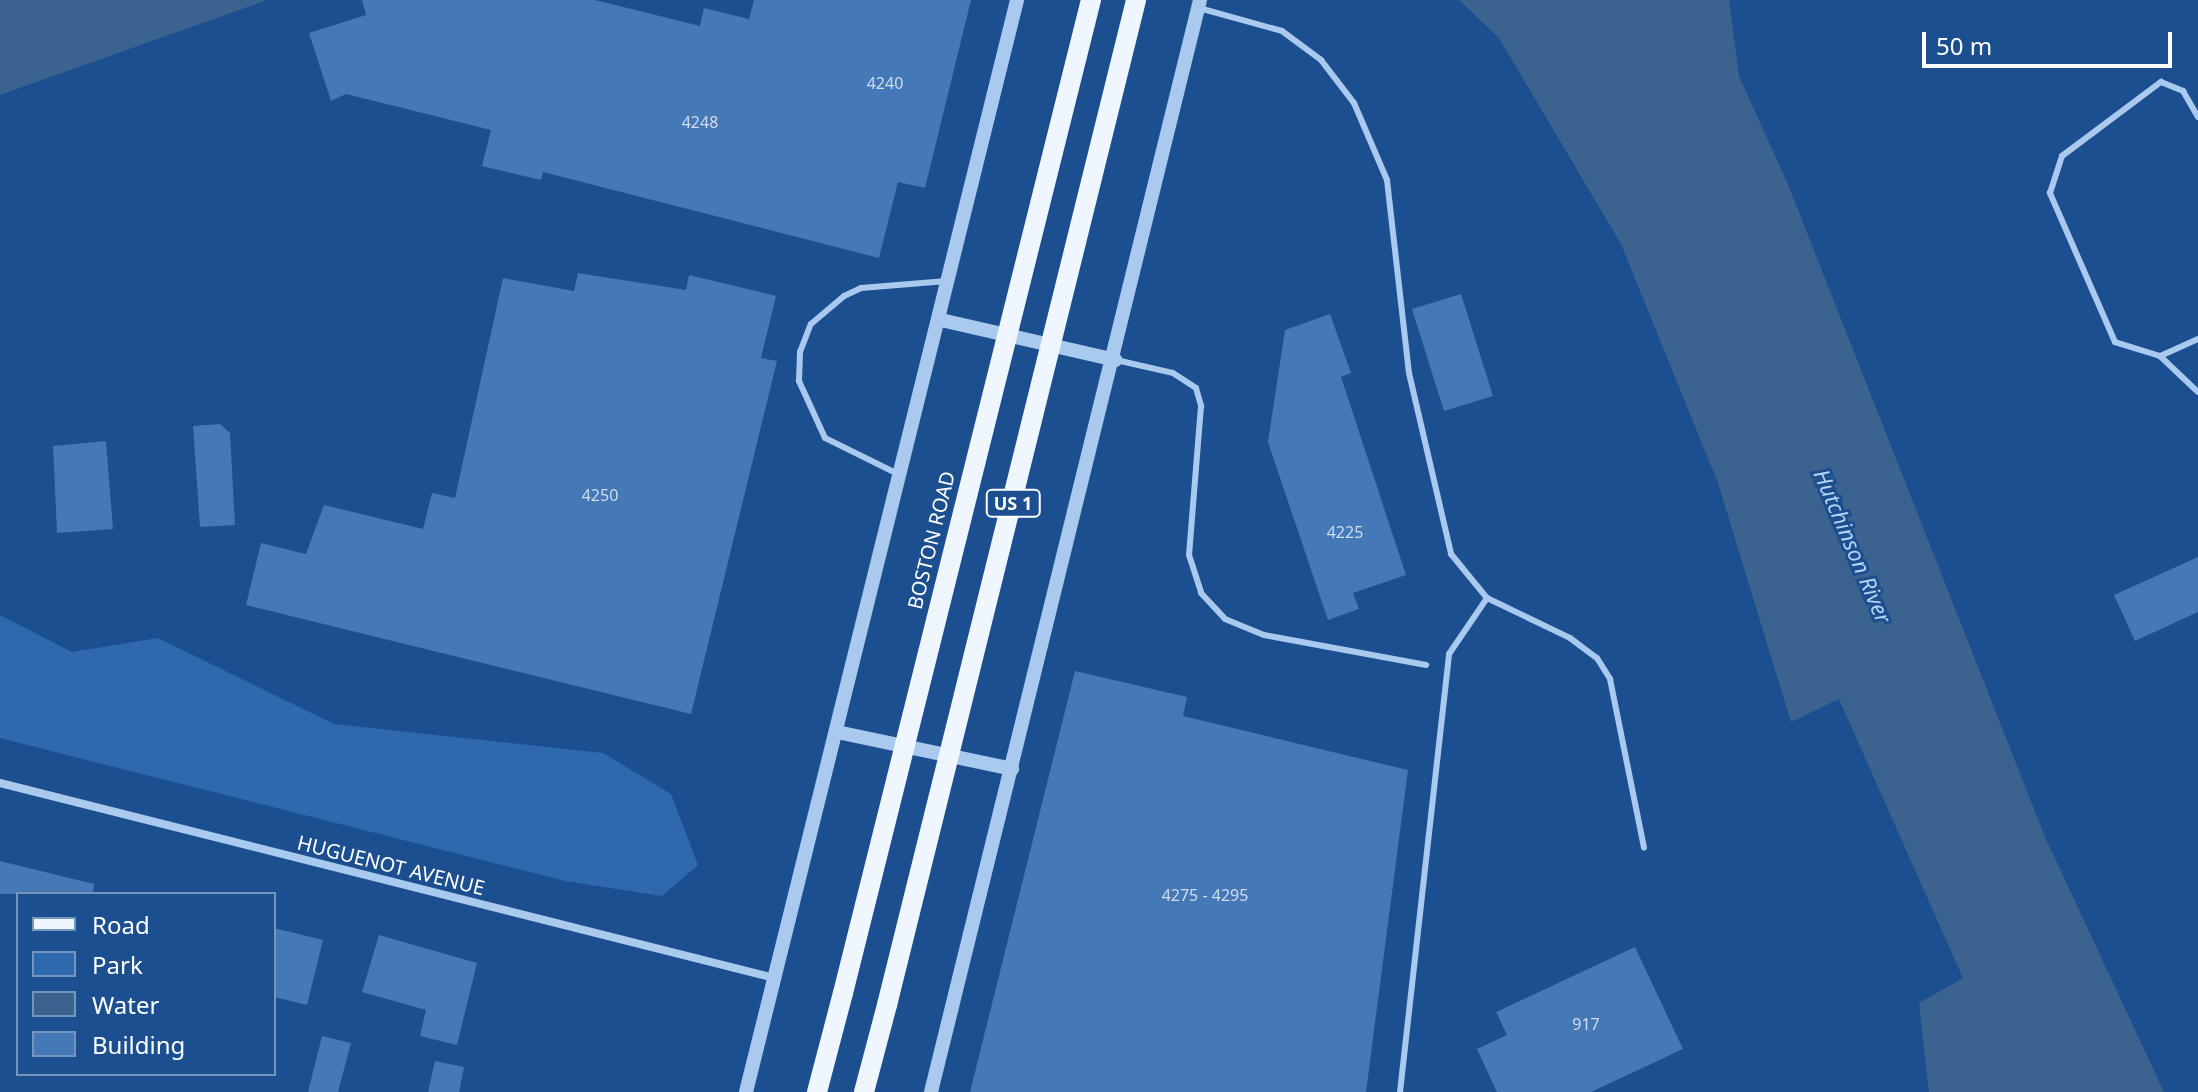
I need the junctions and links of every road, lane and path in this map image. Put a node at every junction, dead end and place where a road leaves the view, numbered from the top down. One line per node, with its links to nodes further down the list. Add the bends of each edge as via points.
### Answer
1 (1017, 0): 6 (street)
2 (1091, 0): 21 (main road, BOSTON ROAD / US 1, bridge)
3 (1136, 0): 22 (main road, US 1, bridge)
4 (1200, 4): 10 (street); 13 (lane, via 1282,31 1321,60 1354,103 1387,180 1409,373 1451,554)
5 (2198, 117): 9 (lane, via 2183,91 2161,82 2062,156 2050,193 2115,342)
6 (951, 281): 7 (street); 12 (lane, via 861,288 811,324 800,352 799,381 825,438)
7 (941, 320): 10 (street); 12 (street)
8 (2198, 339): 9 (lane)
9 (2160, 356): 11 (lane)
10 (1115, 360): 14 (lane, via 1173,373 1196,388 1201,406 1189,555 1201,593 1225,619 1264,635); 16 (street)
11 (2198, 392)
12 (901, 475): 15 (street)
13 (1487, 598): 18 (lane, via 1570,638 1610,679); 24 (lane, via 1449,654)
14 (1426, 665)
15 (837, 732): 16 (street); 19 (street)
16 (1012, 769): 23 (street)
17 (0, 783): 19 (street, HUGUENOT AVENUE)
18 (1644, 848)
19 (774, 978): 20 (street)
20 (746, 1092)
21 (817, 1092)
22 (864, 1092)
23 (931, 1092)
24 (1400, 1092)

